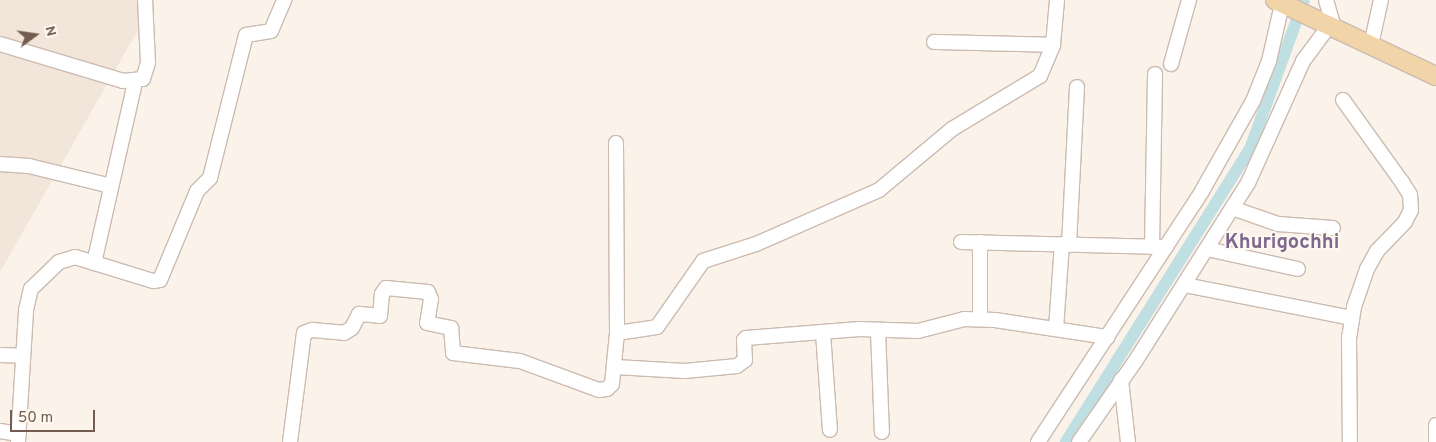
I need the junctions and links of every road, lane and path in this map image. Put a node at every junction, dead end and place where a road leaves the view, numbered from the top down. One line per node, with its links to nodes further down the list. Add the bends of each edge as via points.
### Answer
1 (145, 0): 16 (street, via 147,73)
2 (284, 0): 29 (street, via 271,31 246,35 210,178 197,191 160,280)
3 (1057, 0): 11 (street)
4 (1189, 0): 13 (street)
5 (1326, 0): 8 (street)
6 (1381, 0): 12 (street)
7 (1282, 3): 8 (main road); 27 (street, via 1272,51 1260,86 1202,191)
8 (1328, 26): 12 (main road); 22 (street, via 1303,61 1268,144)
9 (934, 42): 11 (street)
10 (0, 44): 16 (street)
11 (1053, 45): 36 (street, via 1040,76 952,129 879,190 756,244 704,261 657,327)
12 (1371, 45): 15 (main road)
13 (1171, 64)
14 (1156, 74): 27 (street)
15 (1436, 76)
16 (135, 82): 21 (street)
17 (1077, 87): 26 (street)
18 (1342, 100): 32 (street, via 1402,182 1410,195 1411,210 1405,222 1377,251 1367,269)
19 (616, 143): 36 (street)
20 (0, 164): 21 (street, via 29,166)
21 (111, 186): 29 (street)
22 (1232, 208): 23 (street, via 1278,224); 28 (street)
23 (1333, 228)
24 (961, 242): 25 (street)
25 (980, 242): 26 (street); 33 (street)
26 (1066, 244): 27 (street); 34 (street)
27 (1159, 247): 38 (street)
28 (1207, 249): 30 (street); 31 (street)
29 (94, 263): 40 (street, via 66,258 31,289)
30 (1298, 269)
31 (1185, 285): 32 (street); 42 (street)
32 (1352, 318): 52 (street, via 1348,354)
33 (980, 320): 34 (street); 35 (street, via 964,319 918,331)
34 (1056, 329): 38 (street)
35 (878, 330): 37 (street); 46 (street)
36 (617, 333): 41 (street)
37 (823, 333): 41 (street, via 746,338 745,360 737,366 685,371); 44 (street)
38 (1108, 337): 49 (street)
39 (0, 355): 40 (street)
40 (24, 356): 47 (street)
41 (615, 367): 48 (street, via 612,384 599,390 520,361 456,354 452,349 451,328 427,323 428,292 386,288 382,294 380,316 359,314 352,328 344,333 312,330 304,333)
42 (1121, 380): 50 (street); 51 (street)
43 (1436, 425): 53 (street)
44 (830, 430)
45 (0, 431): 47 (street)
46 (882, 432)
47 (19, 438)
48 (290, 442)
49 (1038, 442)
50 (1079, 442)
51 (1128, 442)
52 (1350, 442)
53 (1436, 442)

